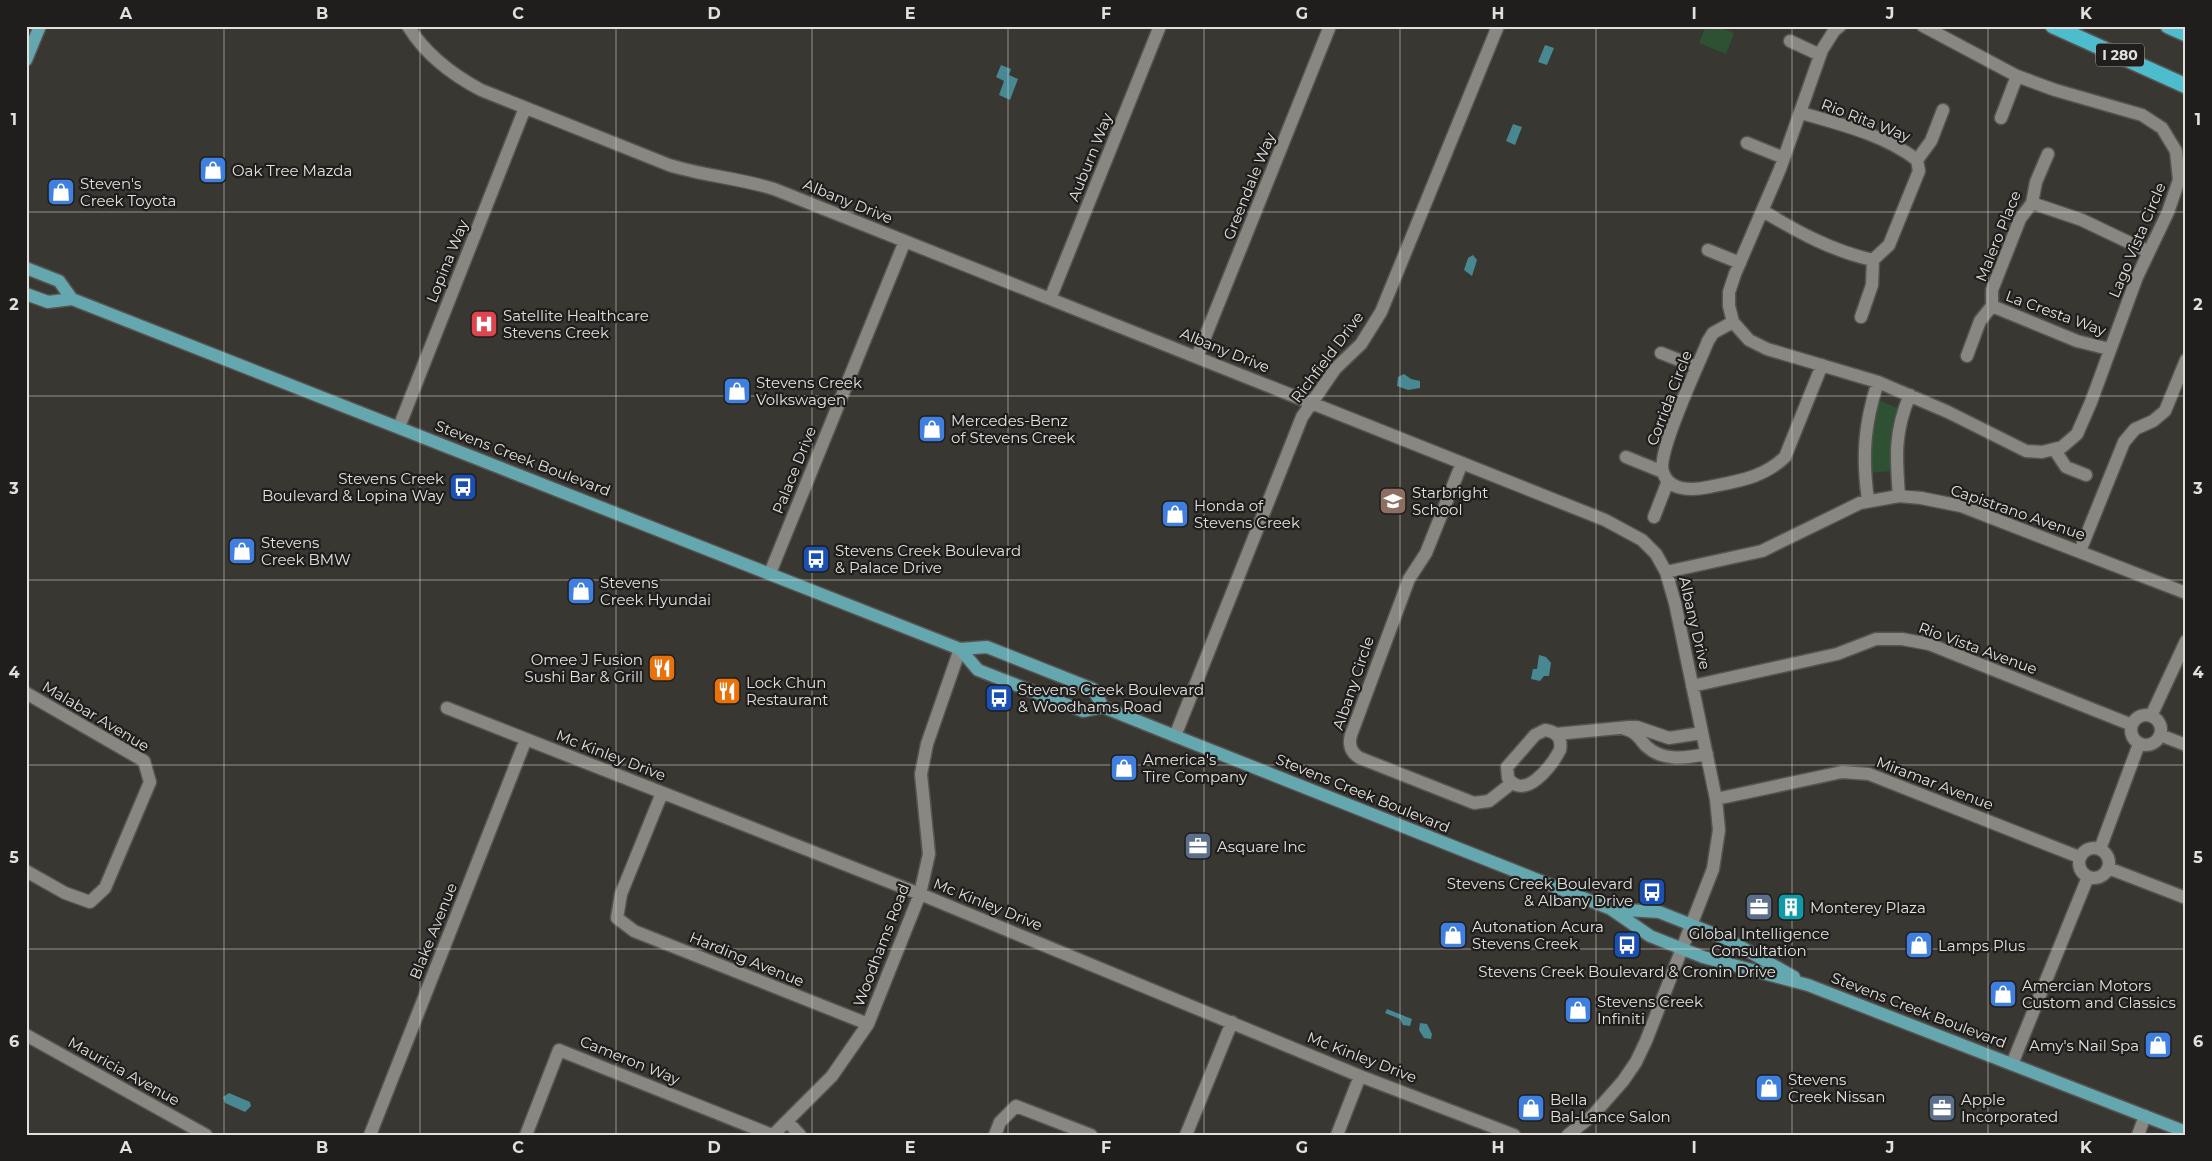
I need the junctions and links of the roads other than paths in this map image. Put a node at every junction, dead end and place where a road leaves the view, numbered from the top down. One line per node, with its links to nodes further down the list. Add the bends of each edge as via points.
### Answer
1 (40, 26): 13 (main road)
2 (408, 26): 16 (street, Albany Drive, via 423,47 457,77)
3 (1160, 26): 34 (street, Auburn Way)
4 (1330, 26): 41 (street, Greendale Way)
5 (1498, 26): 47 (street, Richfield Drive, via 1383,307 1361,344 1335,369)
6 (1840, 26): 12 (street)
7 (1923, 26): 14 (street, Lago Vista Circle)
8 (2053, 26): 15 (highway, I 280)
9 (2168, 26): 10 (highway)
10 (2186, 34)
11 (1790, 41): 12 (street)
12 (1820, 55): 18 (street)
13 (26, 60)
14 (2017, 76): 19 (street); 28 (street, Lago Vista Circle, via 2142,115 2162,128 2176,151 2179,180)
15 (2186, 86)
16 (525, 108): 26 (street, Albany Drive, via 669,165 714,177 754,182); 48 (street, Lopina Way)
17 (1943, 110): 23 (street)
18 (1801, 113): 22 (street); 23 (street, Rio Rita Way, via 1882,140 1906,150)
19 (2001, 118)
20 (1748, 143): 22 (street)
21 (2048, 154): 24 (street, Malero Place, via 2036,182)
22 (1784, 158): 25 (street)
23 (1918, 160): 29 (street, via 1918,171 1889,245)
24 (2032, 203): 28 (street, via 2082,220); 35 (street, Malero Place, via 2020,219 1992,290)
25 (1762, 211): 29 (street, via 1800,234 1841,252); 30 (street)
26 (904, 241): 34 (street, Albany Drive); 59 (street, Palace Drive)
27 (1708, 250): 30 (street)
28 (2149, 252): 38 (street, Lago Vista Circle)
29 (1873, 260): 36 (street, via 1872,286)
30 (1740, 263): 37 (street, via 1729,292)
31 (26, 268): 33 (main road, Stevens Creek Boulevard, via 59,281)
32 (26, 294): 33 (main road, Stevens Creek Boulevard, via 48,302)
33 (72, 299): 48 (main road, Stevens Creek Boulevard)
34 (1050, 299): 41 (street, Albany Drive)
35 (1992, 306): 38 (street, La Cresta Way, via 2068,338); 40 (street, Malero Place, via 1980,321)
36 (1861, 317)
37 (1733, 322): 43 (street, Lago Vista Circle, via 1749,340 1761,346); 44 (street, Corrida Circle, via 1713,333)
38 (2109, 349): 49 (street, Lago Vista Circle, via 2077,434 2062,448)
39 (1661, 352): 44 (street)
40 (1967, 356)
41 (1197, 357): 47 (street, Albany Drive)
42 (2186, 360): 57 (street, via 2164,411 2153,421 2135,429 2124,442)
43 (1822, 365): 45 (street, Lago Vista Circle); 53 (street, via 1785,457 1773,468 1754,478 1696,490 1682,489)
44 (1697, 367): 53 (street, Corrida Circle, via 1664,448)
45 (1878, 382): 46 (street, Lago Vista Circle); 55 (street, via 1864,436)
46 (1910, 395): 49 (street, Lago Vista Circle, via 2026,451); 54 (street, via 1897,430)
47 (1313, 403): 51 (street, Albany Drive); 73 (street, Richfield Drive, via 1302,417)
48 (399, 426): 59 (main road, Stevens Creek Boulevard)
49 (2054, 449): 52 (street, via 2066,467)
50 (1626, 457): 53 (street)
51 (1462, 463): 58 (street, Albany Drive, via 1626,530 1656,554); 80 (street, Albany Circle, via 1426,553 1405,588 1380,651 1350,745 1360,758 1474,803 1489,801)
52 (2086, 475)
53 (1665, 477): 56 (street, Corrida Circle)
54 (1899, 496): 55 (street, Capistrano Avenue); 57 (street, Capistrano Avenue, via 1961,506)
55 (1868, 500): 58 (street, Capistrano Avenue, via 1762,551)
56 (1654, 517)
57 (2080, 551): 60 (street, Capistrano Avenue)
58 (1666, 572): 63 (street, Albany Drive)
59 (770, 573): 62 (main road, Stevens Creek Boulevard)
60 (2186, 593)
61 (2186, 641): 67 (street)
62 (960, 649): 66 (main road, Stevens Creek Boulevard, via 978,670 1082,712); 66 (main road, Stevens Creek Boulevard, via 987,647 1093,689); 88 (street, Woodhams Road, via 927,744 921,774 929,854)
63 (1692, 686): 68 (street, Rio Vista Avenue, via 1837,654 1876,639 1902,639 1929,644); 70 (street, Albany Drive)
64 (26, 693): 86 (street, Malabar Avenue, via 144,761 150,782 105,888 90,902 65,893)
65 (447, 708): 75 (street, Mc Kinley Drive)
66 (1103, 708): 73 (main road, Stevens Creek Boulevard)
67 (2151, 716): 68 (street, via 2140,716); 74 (street, via 2159,722)
68 (2132, 724): 76 (street, via 2132,736)
69 (1622, 728): 71 (street); 72 (street, via 1637,727); 77 (street, via 1633,732)
70 (1702, 733): 72 (street, via 1669,738); 79 (street, Albany Drive)
71 (1556, 734): 80 (street, via 1545,730 1534,735 1508,767 1508,778); 80 (street, via 1560,738 1560,750 1545,769 1529,786)
72 (1653, 734): 77 (street)
73 (1175, 736): 90 (main road, Stevens Creek Boulevard)
74 (2160, 736): 76 (street, via 2154,743); 78 (street)
75 (526, 739): 81 (street, Mc Kinley Drive); 104 (street, Blake Avenue)
76 (2139, 744): 83 (street)
77 (1646, 746): 79 (street, via 1664,756 1678,758)
78 (2186, 746)
79 (1707, 754): 82 (street, Albany Drive)
80 (1512, 783)
81 (662, 793): 88 (street, Mc Kinley Drive); 95 (street, Harding Avenue, via 621,894 617,918 634,931)
82 (1716, 799): 84 (street, Miramar Avenue, via 1842,772 1869,774); 91 (street, Albany Drive, via 1718,848 1714,869)
83 (2100, 849): 84 (street, via 2089,848); 85 (street, via 2108,857)
84 (2079, 856): 87 (street, via 2079,867)
85 (2108, 868): 87 (street, via 2099,877); 89 (street)
86 (26, 871)
87 (2088, 877): 97 (street)
88 (920, 894): 94 (street, Mc Kinley Drive); 95 (street, Woodhams Road)
89 (2186, 898)
90 (1611, 909): 91 (main road, Stevens Creek Boulevard, via 1659,912); 92 (main road, Stevens Creek Boulevard, via 1650,936)
91 (1693, 925): 92 (street, Albany Drive); 93 (main road, Stevens Creek Boulevard, via 1727,938)
92 (1684, 949): 93 (main road, Stevens Creek Boulevard, via 1717,962); 113 (street, Albany Drive, via 1636,1062 1594,1115)
93 (1808, 985): 97 (main road, Stevens Creek Boulevard)
94 (1232, 1022): 98 (street, Mc Kinley Drive); 110 (street)
95 (868, 1024): 100 (street, Woodhams Road, via 832,1076)
96 (26, 1034): 101 (street, Mauricia Avenue)
97 (2012, 1064): 99 (main road, Stevens Creek Boulevard)
98 (1360, 1076): 111 (street); 112 (street, Mc Kinley Drive)
99 (2145, 1116): 102 (main road, Stevens Creek Boulevard); 114 (street)
100 (787, 1121): 106 (street, Woodhams Road); 107 (street)
101 (187, 1130): 103 (street, Mauricia Avenue)
102 (2186, 1132)
103 (206, 1135)
104 (370, 1135)
105 (526, 1135): 106 (street, Cameron Way, via 559,1050)
106 (773, 1135)
107 (800, 1135)
108 (995, 1135): 109 (street, via 1000,1122 1016,1106)
109 (1091, 1135)
110 (1186, 1135)
111 (1337, 1135)
112 (1514, 1135)
113 (1568, 1135)
114 (2138, 1135)

